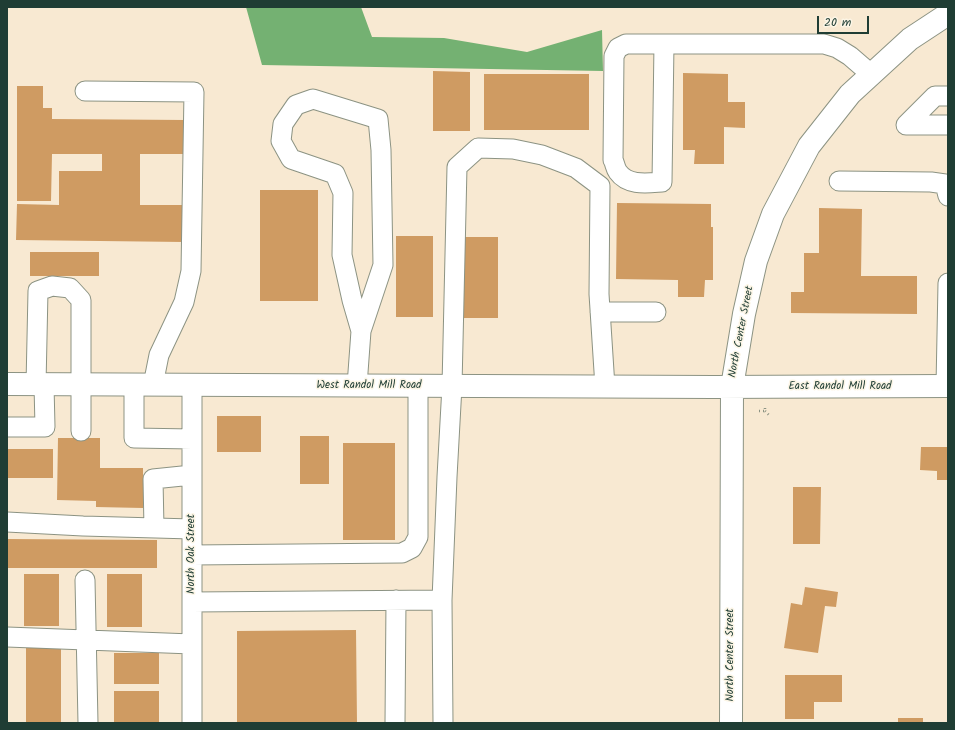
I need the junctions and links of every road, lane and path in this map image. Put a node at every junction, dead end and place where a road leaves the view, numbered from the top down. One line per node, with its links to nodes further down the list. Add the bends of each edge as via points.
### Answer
1 (948, 14): 3 (main road, North Center Street, via 910,39)
2 (664, 44): 2 (street, via 626,44 618,48 614,56 613,160 617,171 633,182 662,182); 3 (street, via 824,44 838,48)
3 (872, 75): 23 (main road, North Center Street, via 850,94 809,146 773,214 756,262)
4 (85, 91): 16 (street, via 194,92 191,271 184,302)
5 (948, 96): 6 (street, via 935,96 906,125)
6 (948, 125)
7 (839, 180): 8 (street, via 931,182 944,184)
8 (948, 196)
9 (948, 283): 21 (street)
10 (600, 312): 11 (street); 20 (street, via 600,186 576,168 542,155 513,149 478,148 457,167); 22 (street)
11 (656, 312)
12 (360, 331): 12 (street, via 384,265 378,119 313,99 296,105 283,124 281,141 291,159 335,174 343,193 342,255); 18 (street)
13 (7, 384): 14 (main road, West Randol Mill Road)
14 (40, 384): 15 (main road, West Randol Mill Road); 15 (street, via 38,291 52,286 70,288 81,300); 28 (street, via 45,427)
15 (81, 384): 16 (main road, West Randol Mill Road); 29 (street)
16 (144, 385): 17 (main road, West Randol Mill Road); 30 (street, via 134,438)
17 (192, 385): 18 (main road, West Randol Mill Road); 30 (street, North Oak Street)
18 (357, 386): 19 (main road, West Randol Mill Road)
19 (418, 386): 20 (main road, West Randol Mill Road); 35 (street, via 418,537 412,548 402,553)
20 (452, 386): 22 (main road, West Randol Mill Road); 38 (street)
21 (947, 386): 23 (main road, East Randol Mill Road)
22 (605, 387): 23 (main road, West Randol Mill Road)
23 (732, 387): 47 (main road, North Center Street)
24 (765, 403): 26 (path)
25 (759, 411): 26 (path)
26 (765, 411): 27 (path)
27 (769, 415)
28 (7, 427)
29 (81, 431)
30 (192, 439): 31 (street, North Oak Street)
31 (192, 476): 33 (street, via 153,479); 34 (street, North Oak Street)
32 (7, 522): 33 (street)
33 (154, 528): 34 (street)
34 (192, 529): 35 (street, North Oak Street)
35 (192, 555): 39 (street, North Oak Street)
36 (85, 580): 41 (street)
37 (396, 600): 38 (street); 39 (street); 45 (street)
38 (442, 600): 46 (street)
39 (192, 602): 42 (street, North Oak Street)
40 (7, 637): 41 (street)
41 (86, 640): 42 (street); 43 (street)
42 (192, 644): 44 (street, North Oak Street)
43 (88, 723)
44 (192, 723)
45 (395, 723)
46 (443, 723)
47 (731, 723)

